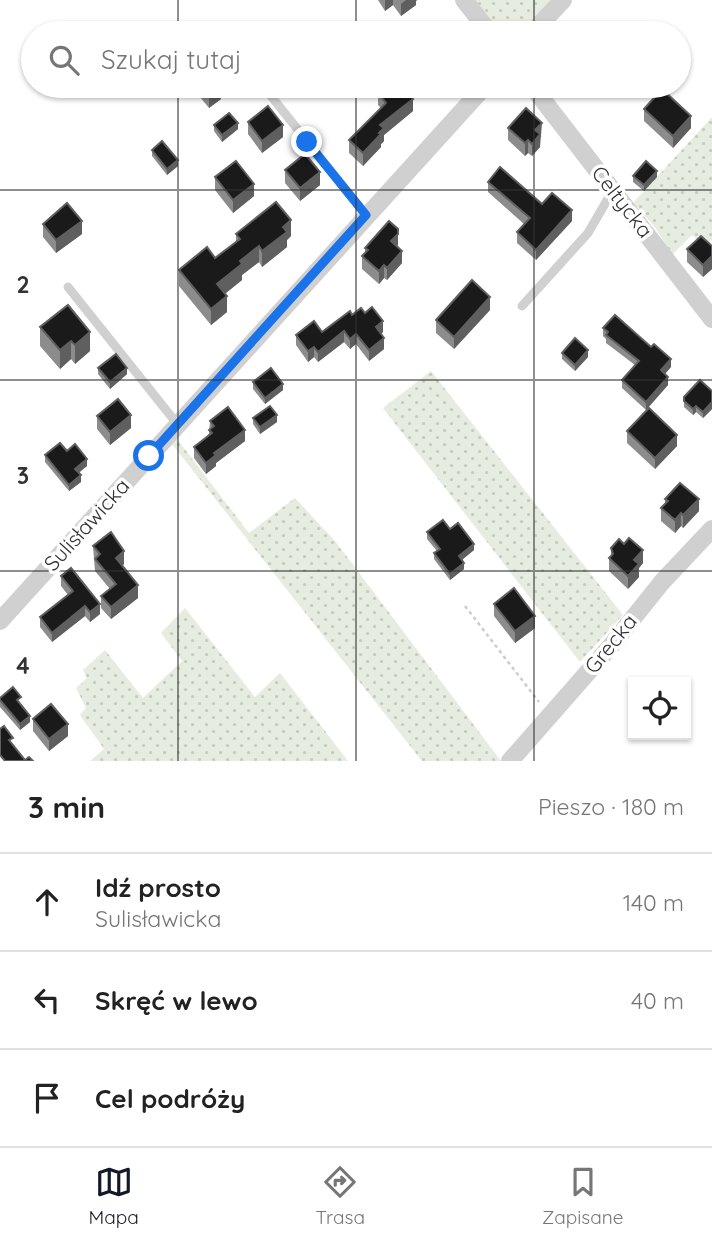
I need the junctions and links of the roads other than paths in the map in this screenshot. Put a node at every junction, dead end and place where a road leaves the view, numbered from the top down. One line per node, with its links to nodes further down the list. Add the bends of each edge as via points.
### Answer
1 (464, 0): 3 (street)
2 (563, 0): 4 (street)
3 (481, 21)
4 (543, 21)
5 (273, 98): 9 (lane)
6 (474, 98): 9 (street, Sulisławicka)
7 (541, 98): 8 (street, Celtycka)
8 (612, 190): 11 (lane, via 588,233); 12 (street, Celtycka)
9 (366, 215): 13 (street, Sulisławicka)
10 (68, 288): 13 (lane)
11 (522, 306)
12 (712, 319)
13 (178, 425): 15 (street, Sulisławicka)
14 (712, 528): 16 (street, Grecka)
15 (0, 621)
16 (510, 761)

